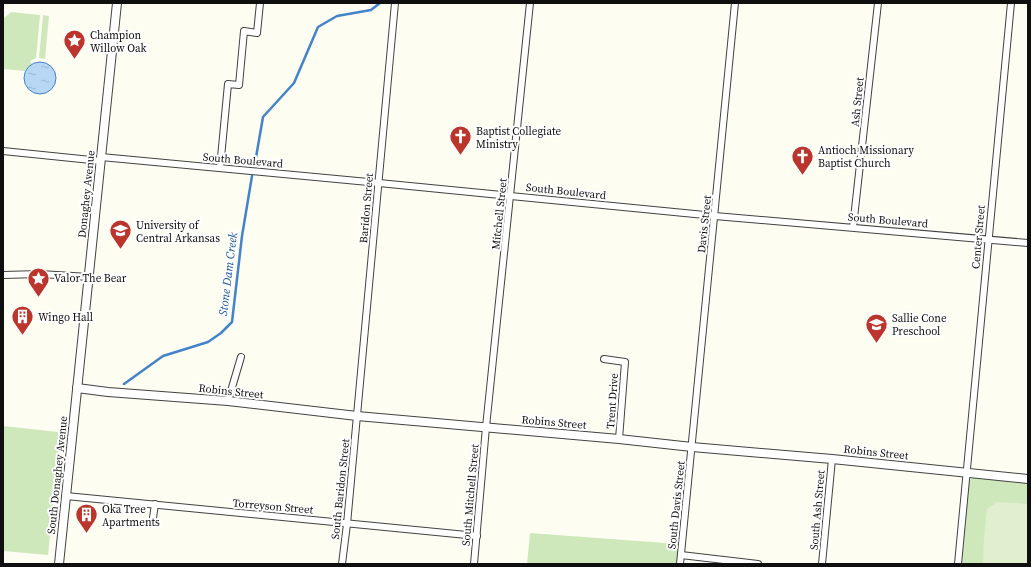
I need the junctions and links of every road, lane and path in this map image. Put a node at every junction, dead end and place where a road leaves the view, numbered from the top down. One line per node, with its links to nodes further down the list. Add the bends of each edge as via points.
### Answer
1 (117, 3): 9 (street, Donaghey Avenue)
2 (260, 3): 10 (street, via 257,33 244,31 239,85 228,84)
3 (395, 3): 11 (street, Baridon Street)
4 (530, 3): 12 (street, Mitchell Street)
5 (735, 3): 13 (street, Davis Street)
6 (878, 3): 14 (street, Ash Street)
7 (1011, 3): 15 (street, Center Street)
8 (3, 151): 9 (street, South Boulevard)
9 (101, 159): 10 (street, South Boulevard); 18 (street, Donaghey Avenue)
10 (220, 168): 11 (street, South Boulevard)
11 (379, 182): 12 (street, South Boulevard); 23 (street, Baridon Street)
12 (511, 195): 13 (street, South Boulevard); 24 (street, Mitchell Street)
13 (715, 216): 14 (street, South Boulevard); 26 (street, Davis Street)
14 (853, 227): 15 (street, South Boulevard)
15 (988, 240): 16 (street, South Boulevard); 28 (street, Center Street)
16 (1028, 243)
17 (3, 274): 18 (street)
18 (89, 277): 21 (street, Donaghey Avenue)
19 (241, 357): 22 (street)
20 (604, 359): 25 (street, Trent Drive, via 625,362)
21 (77, 388): 22 (street, Robins Street); 30 (street, South Donaghey Avenue)
22 (228, 401): 23 (street, Robins Street)
23 (357, 416): 24 (street, Robins Street); 33 (street, South Baridon Street)
24 (486, 427): 25 (street, Robins Street); 34 (street, South Mitchell Street)
25 (619, 439): 26 (street, Robins Street)
26 (692, 447): 27 (street, Robins Street); 35 (street, South Davis Street)
27 (832, 459): 28 (street, Robins Street); 41 (street, South Ash Street)
28 (967, 473): 29 (street, Robins Street); 42 (street, Center Street)
29 (1028, 478)
30 (66, 496): 31 (street, Torreyson Street); 36 (street, South Donaghey Avenue)
31 (154, 504): 32 (street); 33 (street, Torreyson Street)
32 (154, 518)
33 (347, 524): 34 (street, Torreyson Street); 37 (street, South Baridon Street)
34 (477, 536): 38 (street, South Mitchell Street)
35 (681, 555): 39 (street, South Davis Street); 40 (street)
36 (59, 564)
37 (342, 564)
38 (474, 564)
39 (680, 564)
40 (758, 564)
41 (822, 564)
42 (958, 564)

